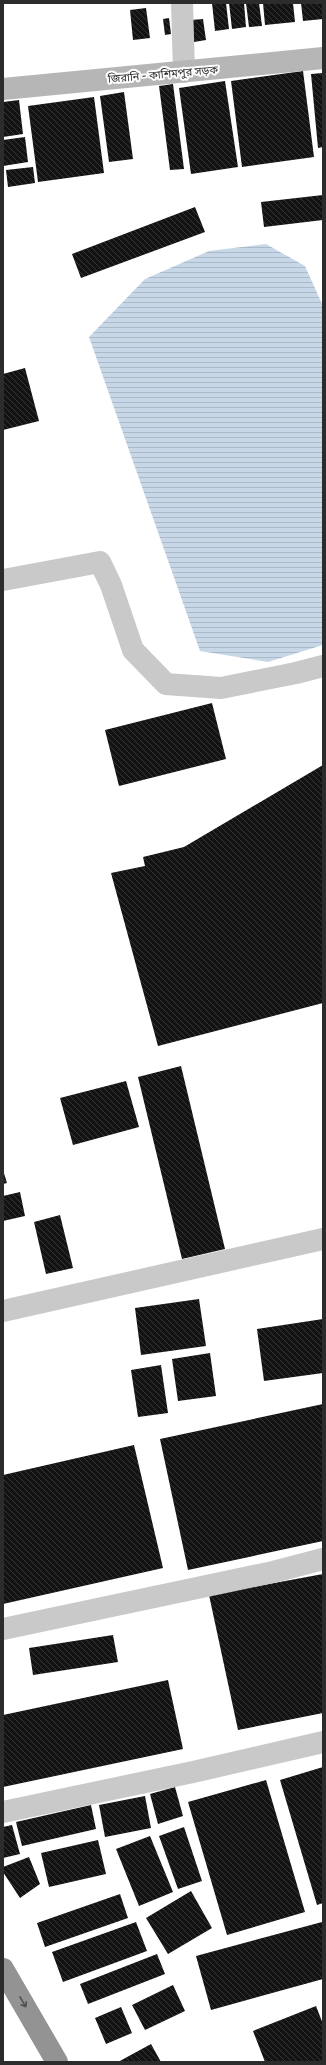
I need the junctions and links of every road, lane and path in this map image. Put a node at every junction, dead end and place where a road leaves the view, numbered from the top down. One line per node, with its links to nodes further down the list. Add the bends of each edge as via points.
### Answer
1 (182, 3): 3 (street)
2 (323, 58): 3 (street, জিরানি - কাশিমপুর সড়ক)
3 (184, 72): 4 (street, জিরানি - কাশিমপুর সড়ক)
4 (3, 89)
5 (3, 580): 6 (street, via 100,562 133,650 166,684 221,688)
6 (323, 666)
7 (323, 1239): 8 (street)
8 (3, 1311)
9 (323, 1559): 10 (street, via 273,1572)
10 (3, 1629)
11 (323, 1742): 12 (street)
12 (3, 1812)
13 (3, 1969): 14 (highway, one-way to 14)
14 (57, 2062)

